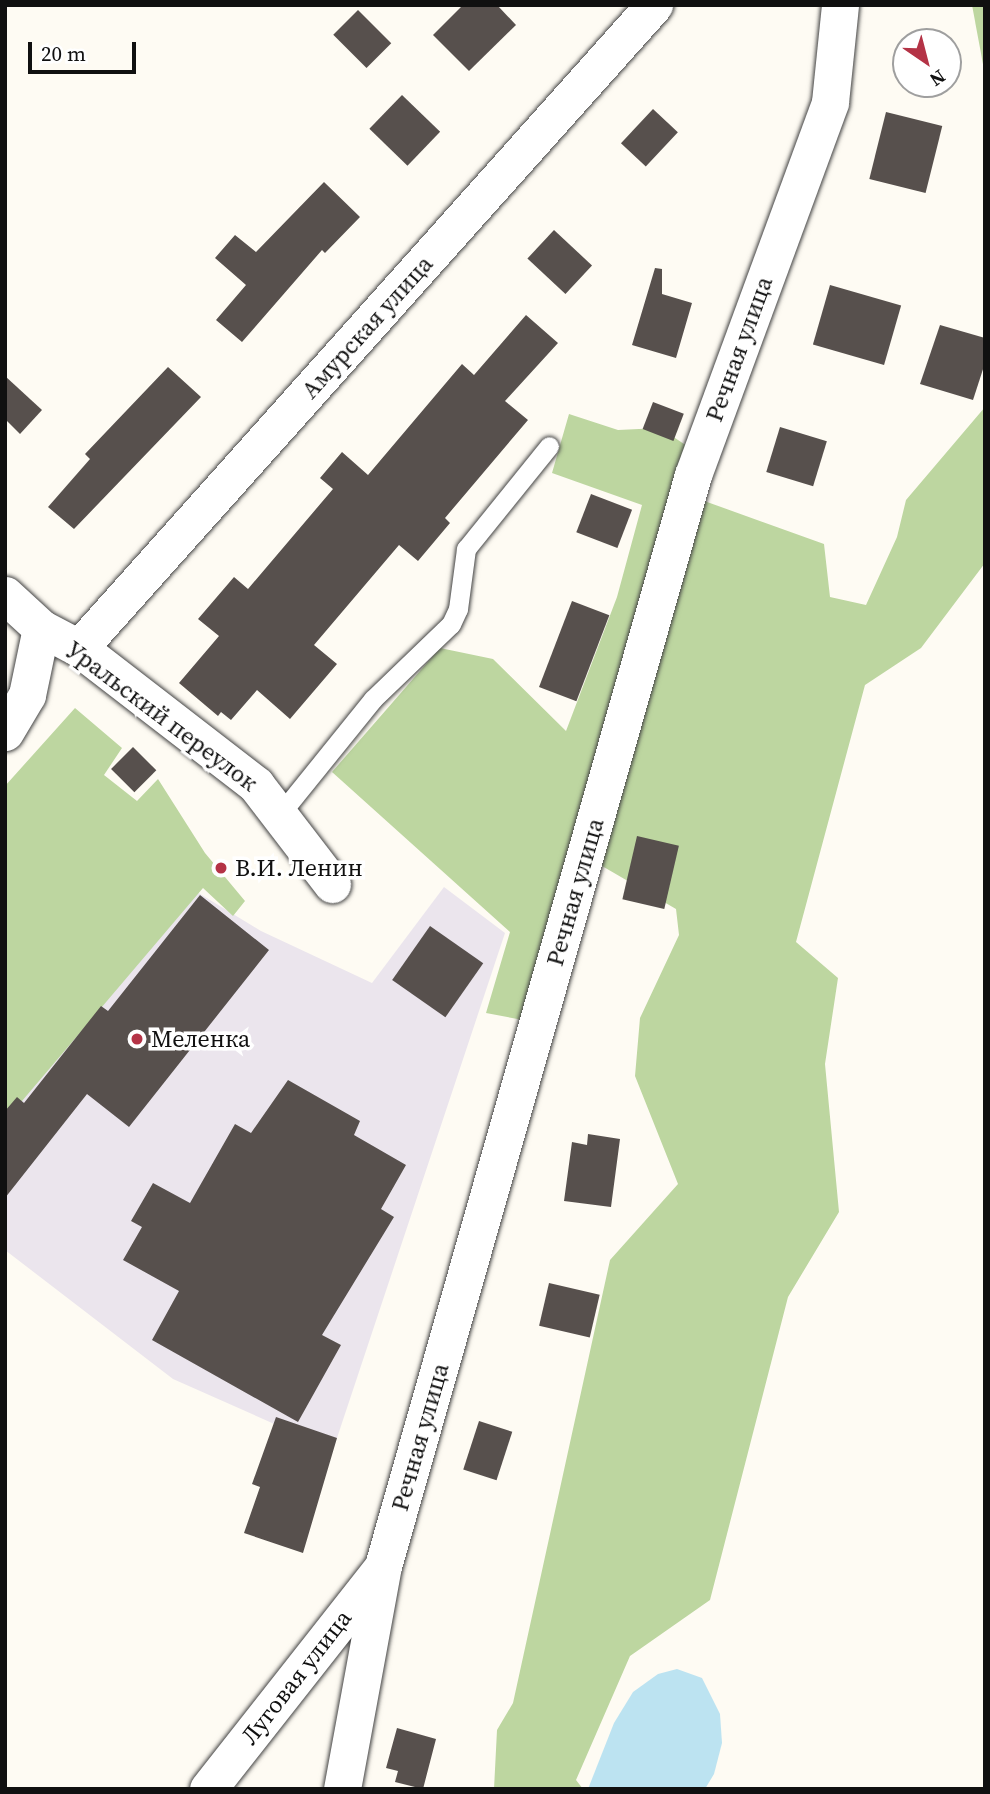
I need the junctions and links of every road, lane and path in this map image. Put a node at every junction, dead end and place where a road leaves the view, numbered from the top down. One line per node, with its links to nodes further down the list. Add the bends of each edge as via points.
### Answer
1 (654, 5): 6 (street, Амурская улица)
2 (840, 5): 10 (street, Речная улица, via 830,103 693,475)
3 (549, 446): 8 (lane, via 466,549 458,609 451,624 373,699)
4 (5, 595): 5 (street, Уральский переулок)
5 (41, 628): 6 (street, Уральский переулок); 7 (street, via 27,695)
6 (79, 648): 8 (street, Уральский переулок, via 256,785)
7 (5, 732)
8 (281, 813): 9 (street, Уральский переулок)
9 (332, 884)
10 (383, 1566): 11 (street, Луговая улица); 12 (street, Речная улица)
11 (208, 1789)
12 (342, 1789)

